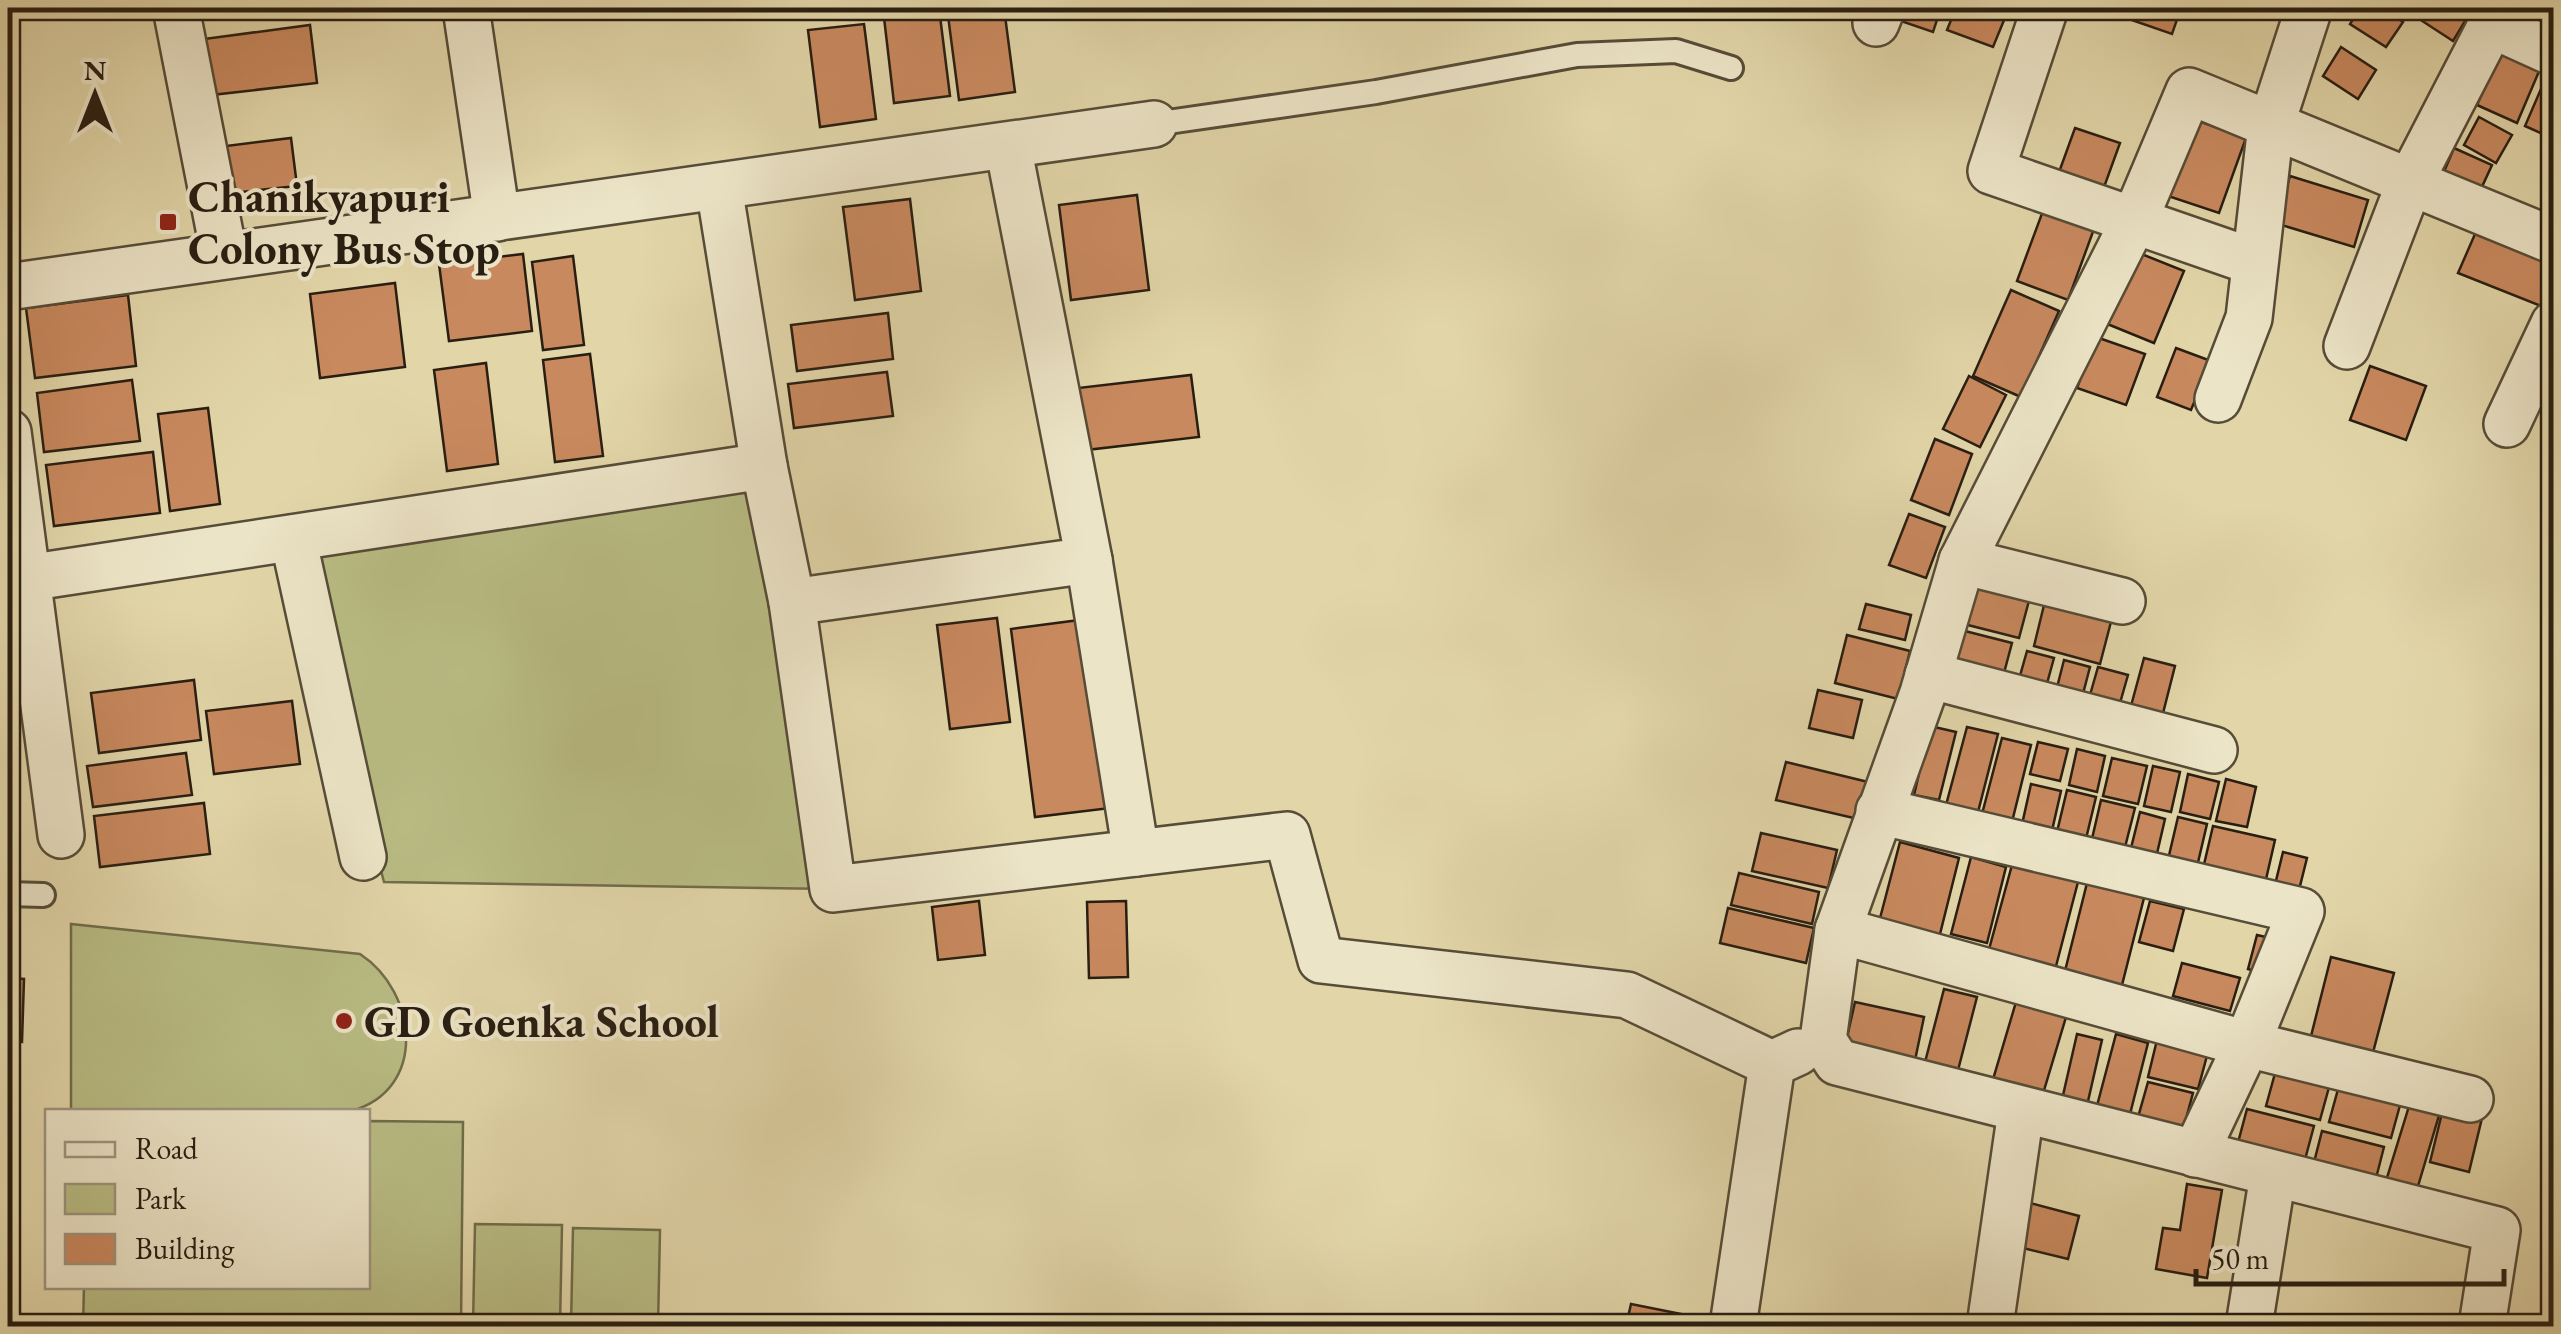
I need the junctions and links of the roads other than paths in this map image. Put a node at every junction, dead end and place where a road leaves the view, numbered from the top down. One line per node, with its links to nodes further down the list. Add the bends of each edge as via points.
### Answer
1 (176, 8): 16 (street)
2 (466, 8): 13 (street)
3 (2045, 8): 14 (street, via 1991,171)
4 (2309, 8): 9 (street)
5 (2495, 16): 6 (street); 11 (street)
6 (2554, 53)
7 (1732, 68): 8 (lane, via 1676,51 1577,56)
8 (1154, 124): 10 (street)
9 (2271, 125): 11 (street); 14 (street, via 2189,91); 17 (street)
10 (1008, 146): 12 (street); 26 (street)
11 (2410, 182): 15 (street); 20 (street)
12 (718, 187): 13 (street); 24 (street)
13 (497, 218): 16 (street)
14 (2135, 219): 17 (street); 27 (street)
15 (2554, 241)
16 (224, 254): 18 (street)
17 (2254, 262): 21 (street, via 2249,318)
18 (8, 286)
19 (2554, 324): 22 (street)
20 (2347, 346)
21 (2218, 399)
22 (2507, 424)
23 (8, 432): 28 (street)
24 (764, 466): 25 (street); 29 (street)
25 (293, 538): 28 (street); 36 (street)
26 (1089, 560): 29 (street); 35 (street)
27 (1962, 561): 30 (street); 31 (street)
28 (27, 578): 34 (street)
29 (792, 602): 35 (street, via 832,889)
30 (2122, 602)
31 (1928, 676): 32 (street); 33 (street)
32 (2214, 750)
33 (1879, 811): 39 (street); 41 (street, via 2301,912)
34 (62, 835)
35 (1136, 853): 42 (street, via 1287,836 1321,960 1627,995)
36 (363, 856)
37 (8, 894): 38 (lane)
38 (43, 895)
39 (1838, 930): 40 (street); 41 (street)
40 (1823, 1040): 42 (street); 44 (street, via 1837,1062)
41 (2247, 1044): 43 (street); 45 (street)
42 (1772, 1064): 47 (street)
43 (2470, 1099)
44 (2021, 1111): 45 (street); 48 (street)
45 (2194, 1154): 46 (street)
46 (2273, 1175): 49 (street); 50 (street, via 2498,1230)
47 (1734, 1326)
48 (1990, 1326)
49 (2249, 1326)
50 (2482, 1326)

